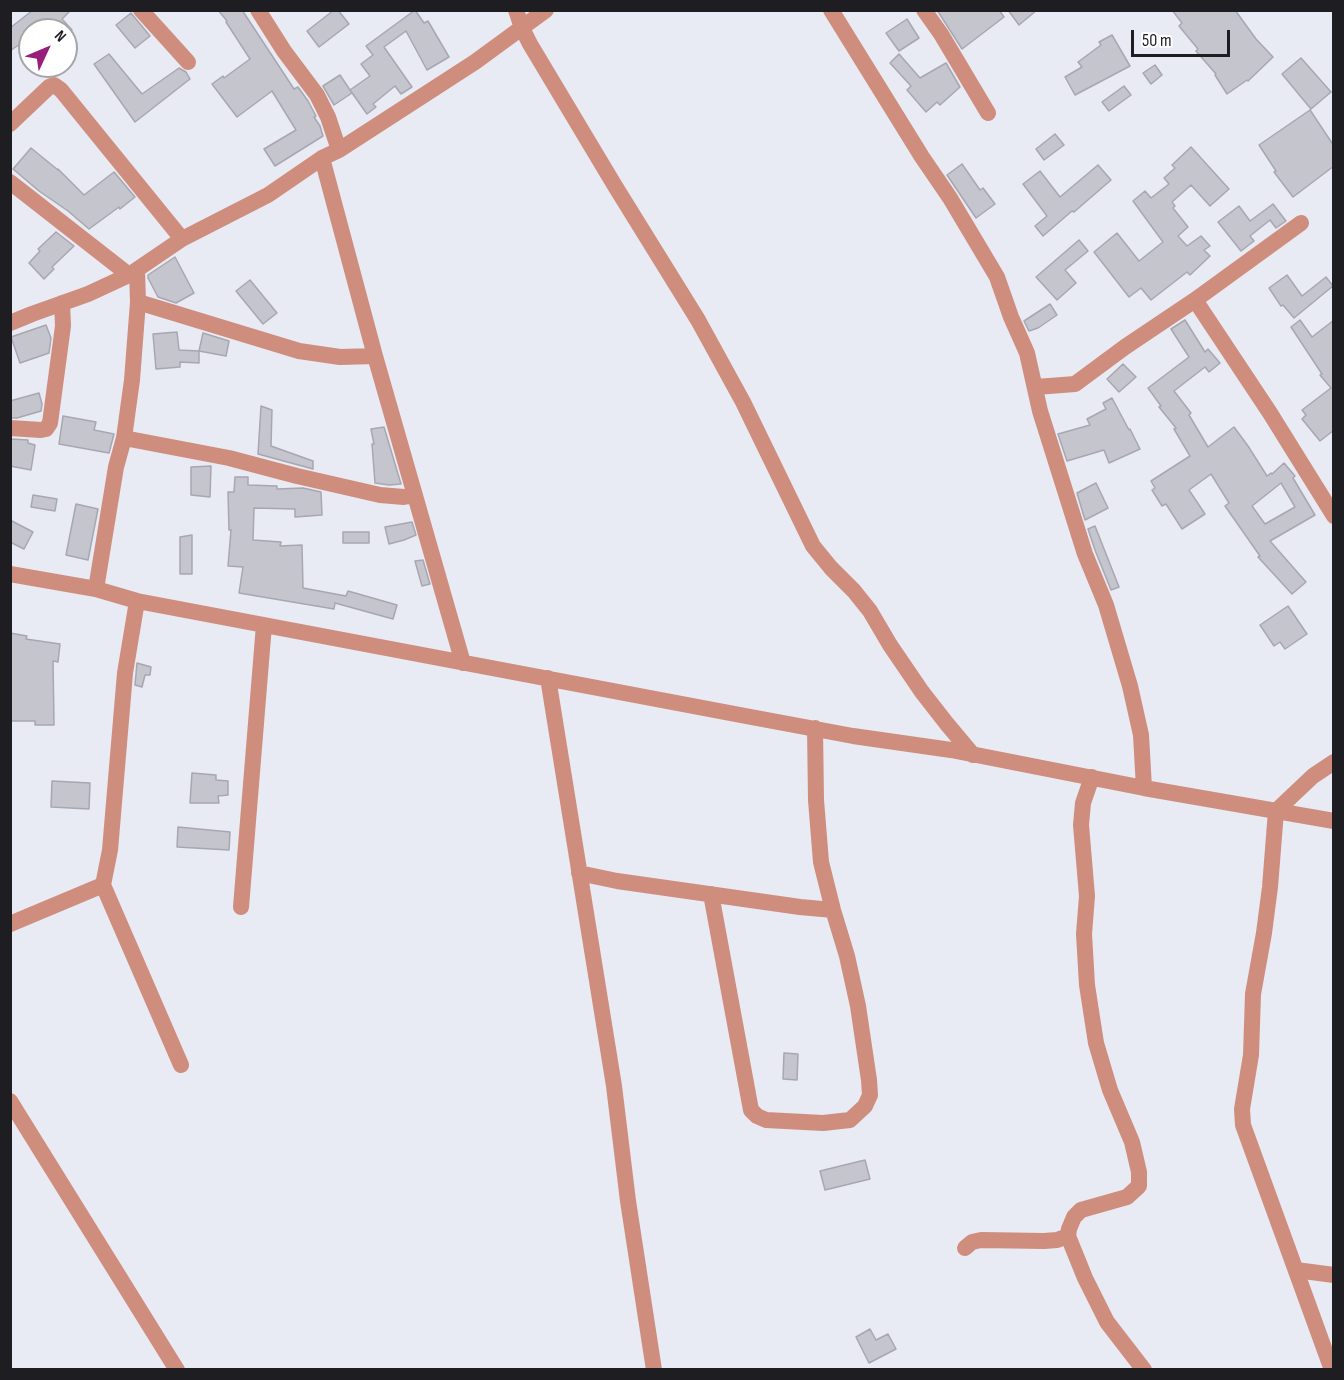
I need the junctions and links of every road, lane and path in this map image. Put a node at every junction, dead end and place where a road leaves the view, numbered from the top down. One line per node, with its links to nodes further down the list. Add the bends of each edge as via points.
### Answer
1 (141, 10): 8 (street)
2 (258, 10): 11 (street, via 317,95)
3 (516, 10): 7 (street)
4 (546, 10): 7 (street)
5 (831, 10): 22 (street, via 997,277)
6 (924, 10): 9 (street)
7 (522, 28): 11 (street); 34 (street, via 743,402 813,546 870,611 922,692)
8 (188, 62)
9 (988, 113)
10 (10, 124): 15 (street, via 49,87 62,90)
11 (339, 150): 12 (street)
12 (322, 158): 15 (street, via 268,195); 21 (street)
13 (10, 182): 16 (street)
14 (1301, 222): 17 (street)
15 (182, 239): 16 (street)
16 (133, 273): 18 (street); 19 (street)
17 (1195, 300): 22 (street, via 1075,384); 26 (street)
18 (138, 302): 21 (street, via 299,351 340,357); 24 (street)
19 (62, 303): 20 (street); 23 (street, via 63,326 50,423 41,430)
20 (10, 323)
21 (375, 356): 25 (street)
22 (1036, 387): 37 (street, via 1084,554 1106,604 1130,686 1141,735)
23 (10, 428)
24 (124, 438): 25 (street, via 229,458 380,495); 28 (street)
25 (415, 495): 31 (street)
26 (1334, 516)
27 (10, 574): 28 (street)
28 (96, 589): 29 (street)
29 (136, 601): 30 (street); 41 (street)
30 (264, 625): 31 (street); 43 (street)
31 (463, 663): 32 (street)
32 (548, 678): 33 (street); 40 (street)
33 (815, 728): 34 (street); 44 (street, via 821,862)
34 (973, 754): 36 (street)
35 (1334, 762): 38 (street)
36 (1092, 777): 37 (street); 48 (street, via 1081,825 1087,896 1087,985 1096,1042 1110,1090 1132,1142 1139,1186 1127,1197 1081,1210 1074,1217)
37 (1144, 788): 38 (street)
38 (1276, 811): 39 (street); 50 (street, via 1242,1109 1243,1125)
39 (1334, 821)
40 (579, 873): 42 (street); 53 (street)
41 (103, 885): 45 (street); 46 (street)
42 (711, 894): 44 (street); 44 (street, via 751,1110 766,1120 850,1120 870,1095 858,1006)
43 (241, 907)
44 (833, 910)
45 (10, 924)
46 (181, 1065)
47 (10, 1101): 52 (street)
48 (1068, 1236): 49 (street, via 1044,1241 981,1240); 54 (street, via 1107,1322)
49 (965, 1248)
50 (1296, 1270): 51 (street); 55 (street)
51 (1334, 1275)
52 (177, 1370)
53 (654, 1370)
54 (1144, 1370)
55 (1332, 1370)

